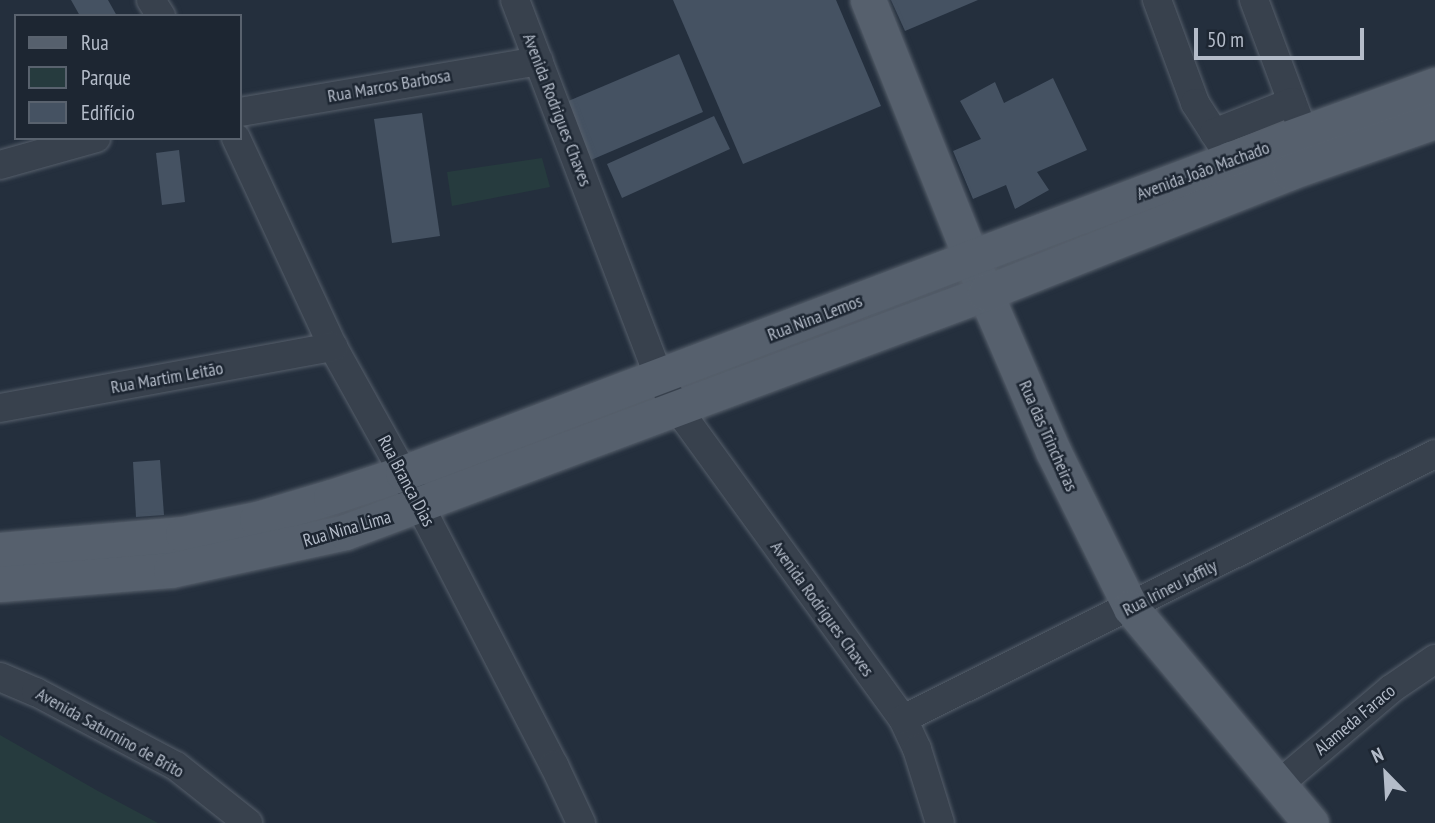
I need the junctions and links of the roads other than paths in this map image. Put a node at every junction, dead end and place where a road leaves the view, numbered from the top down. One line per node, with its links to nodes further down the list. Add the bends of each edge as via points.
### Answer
1 (515, 0): 5 (street, Avenida Rodrigues Chaves)
2 (867, 0): 14 (main road, Rua das Trincheiras)
3 (1157, 0): 12 (street, via 1190,93)
4 (1254, 0): 8 (street)
5 (538, 61): 7 (street, Rua Marcos Barbosa); 17 (street, Avenida Rodrigues Chaves)
6 (1435, 85): 8 (main road, Avenida João Machado)
7 (242, 111)
8 (1298, 118): 12 (main road, Avenida João Machado)
9 (1435, 121): 15 (main road, Avenida João Machado, via 1290,172)
10 (89, 140): 13 (street)
11 (237, 140): 16 (street, Rua Branca Dias)
12 (1223, 146): 14 (main road, Avenida João Machado)
13 (0, 165)
14 (971, 259): 15 (main road, Rua das Trincheiras); 17 (main road, Rua Nina Lemos)
15 (985, 293): 19 (main road, Rua Nina Lemos); 25 (main road, Rua das Trincheiras, via 1053,452)
16 (333, 347): 18 (street, Rua Martim Leitão); 21 (street, Rua Branca Dias)
17 (659, 377): 19 (street, Avenida Rodrigues Chaves); 21 (main road, Rua Nina Lima)
18 (0, 408)
19 (677, 408): 22 (main road, Rua Nina Lima); 28 (street, Avenida Rodrigues Chaves)
20 (1435, 454): 25 (street, Rua Irineu Joffily)
21 (403, 473): 22 (street, Rua Branca Dias); 23 (main road, Rua Nina Lima, via 257,519 183,534)
22 (420, 507): 24 (main road, Rua Nina Lima, via 345,532 171,570); 31 (street, Rua Branca Dias)
23 (0, 550)
24 (0, 584)
25 (1130, 608): 28 (street, Rua Irineu Joffily); 29 (main road, Rua das Trincheiras)
26 (1435, 659): 29 (street, Alameda Faraco, via 1391,689)
27 (0, 677): 30 (street, Avenida Saturnino de Brito, via 176,766)
28 (903, 719): 32 (street, Avenida Rodrigues Chaves)
29 (1278, 785): 33 (main road, Rua das Trincheiras)
30 (248, 823)
31 (580, 823)
32 (940, 823)
33 (1311, 823)

